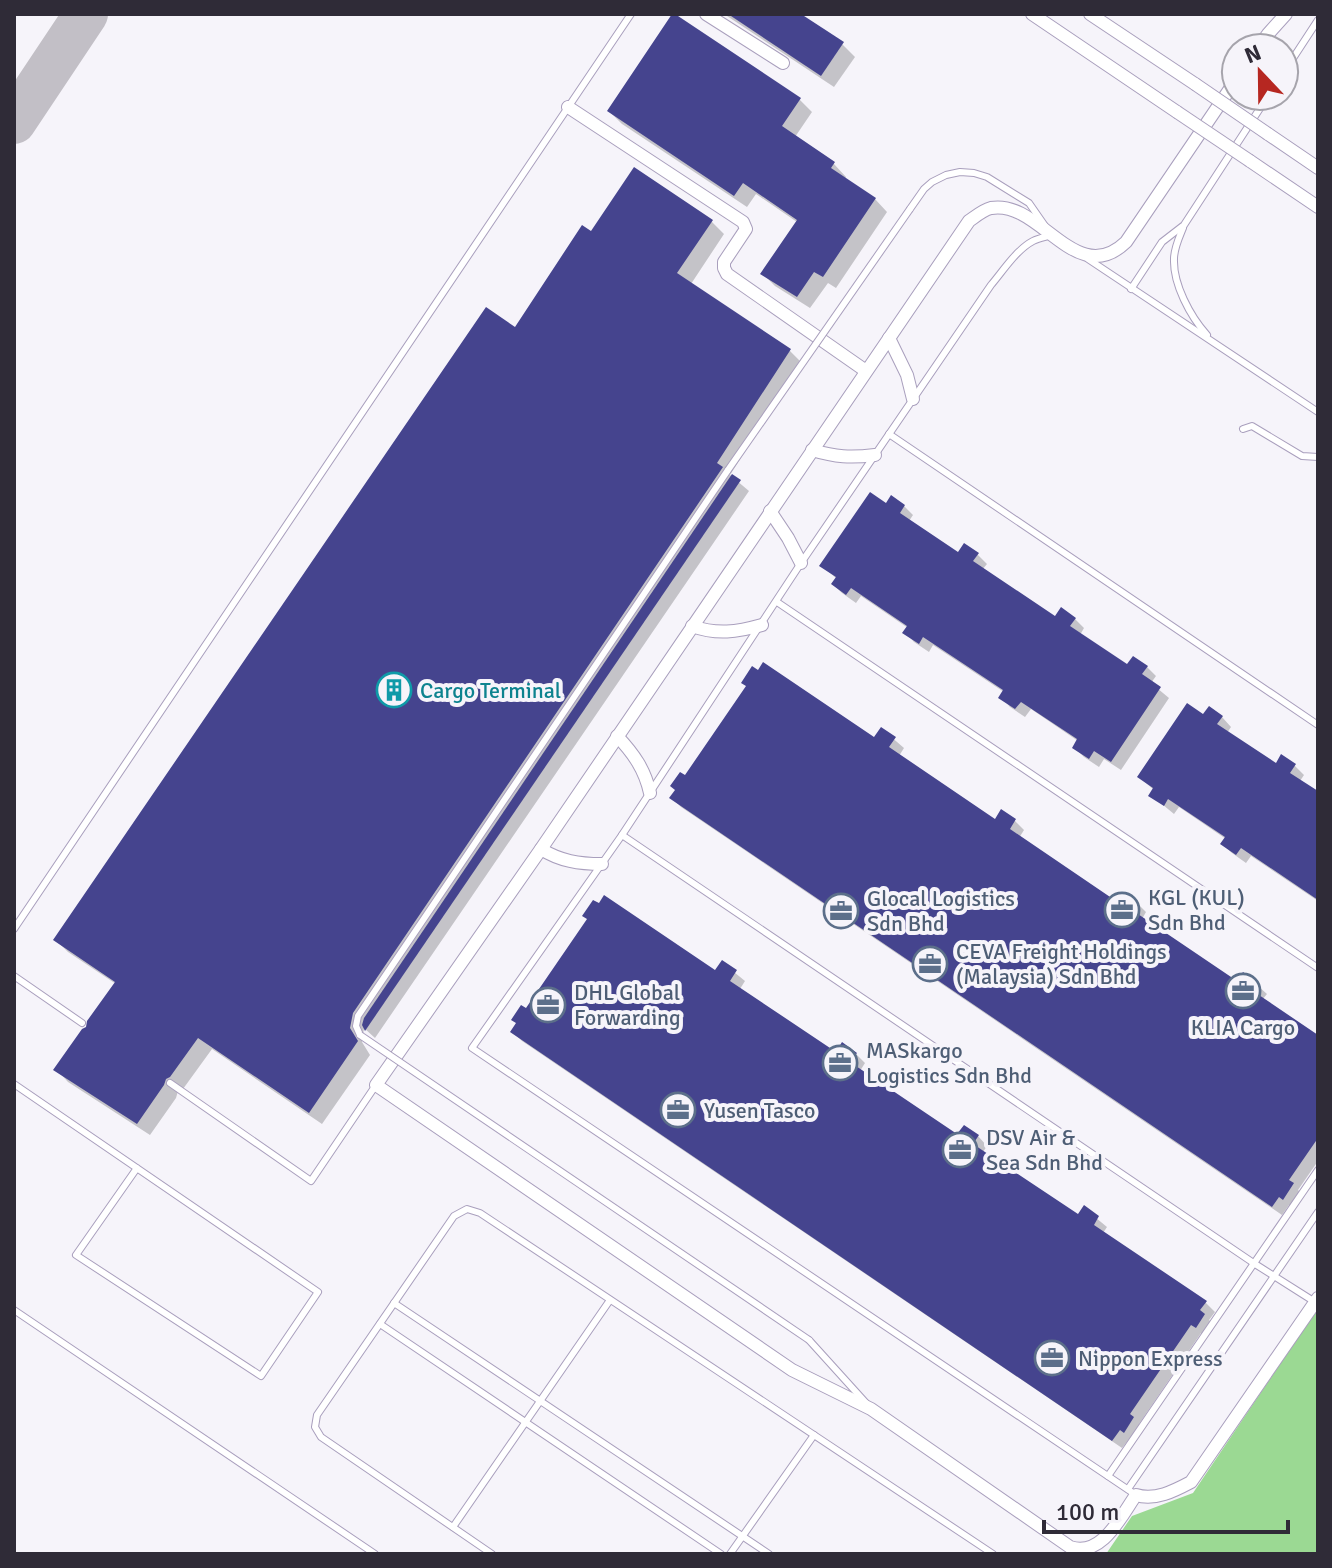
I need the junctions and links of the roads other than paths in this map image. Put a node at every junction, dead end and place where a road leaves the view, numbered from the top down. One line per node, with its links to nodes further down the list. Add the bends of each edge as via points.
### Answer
1 (631, 14): 11 (lane)
2 (706, 14): 9 (street)
3 (1032, 14): 14 (street, bridge)
4 (1090, 14): 13 (street, bridge)
5 (1286, 14): 7 (street)
6 (1318, 20): 8 (lane)
7 (1270, 32)
8 (1300, 48)
9 (783, 63)
10 (1220, 104): 17 (street, via 1126,242 1105,256)
11 (568, 107): 21 (street, via 743,222 746,229 724,262 727,274); 40 (lane)
12 (1258, 112): 15 (lane)
13 (1318, 168)
14 (1318, 207)
15 (1184, 225): 18 (lane, via 1162,242); 20 (lane, via 1174,260 1177,277 1196,321)
16 (1052, 235): 17 (street); 19 (street, via 1025,216 999,208 969,221); 22 (lane, via 1034,240 1011,261); 58 (lane, bridge, via 1029,203 987,177 960,172 924,189 728,470 356,1026 360,1035 809,1340)
17 (1082, 254): 18 (lane)
18 (1131, 289): 20 (lane)
19 (889, 338): 21 (street); 22 (street)
20 (1218, 345): 23 (lane)
21 (866, 371): 26 (street)
22 (913, 399): 25 (lane)
23 (1318, 412)
24 (1243, 429): 28 (lane, via 1252,426 1302,456)
25 (889, 434): 27 (lane); 34 (lane)
26 (812, 450): 27 (street, via 852,458); 29 (street)
27 (875, 455): 30 (lane)
28 (1318, 457)
29 (770, 511): 30 (street); 33 (street)
30 (801, 563): 31 (lane)
31 (777, 602): 32 (lane); 41 (lane)
32 (762, 625): 33 (street, via 724,633); 36 (lane)
33 (692, 626): 35 (street)
34 (1318, 725)
35 (617, 736): 36 (street, via 637,760); 38 (street)
36 (650, 793): 37 (lane)
37 (622, 835): 39 (lane); 50 (lane)
38 (541, 849): 39 (street, via 570,862); 46 (street)
39 (602, 864): 61 (lane, via 472,1048)
40 (14, 929)
41 (1318, 968)
42 (14, 976): 43 (lane)
43 (82, 1023)
44 (170, 1083): 46 (lane, via 311,1181)
45 (14, 1084): 47 (lane)
46 (376, 1085): 58 (street, via 792,1370)
47 (137, 1168): 47 (lane, via 318,1292 261,1376 76,1255)
48 (1318, 1170): 50 (lane)
49 (1318, 1212): 51 (lane)
50 (1255, 1264): 51 (lane); 61 (lane)
51 (1274, 1276): 53 (lane); 62 (lane)
52 (610, 1300): 54 (lane, via 467,1209 454,1216); 57 (lane); 60 (lane)
53 (1317, 1300): 62 (street, via 1191,1482 1146,1498)
54 (394, 1303): 56 (lane); 57 (lane)
55 (14, 1310): 65 (lane)
56 (380, 1324): 59 (lane); 63 (lane, via 317,1415 315,1427 321,1437)
57 (540, 1401): 59 (lane); 64 (lane)
58 (871, 1409): 62 (street, via 1070,1547 1088,1549 1103,1540)
59 (525, 1422): 63 (lane); 67 (lane)
60 (814, 1435): 64 (lane); 70 (lane)
61 (1108, 1476): 62 (lane)
62 (1132, 1492)
63 (453, 1527): 66 (lane)
64 (743, 1536): 68 (lane); 69 (lane)
65 (375, 1554)
66 (492, 1554)
67 (721, 1554)
68 (730, 1554)
69 (769, 1554)
70 (993, 1554)

